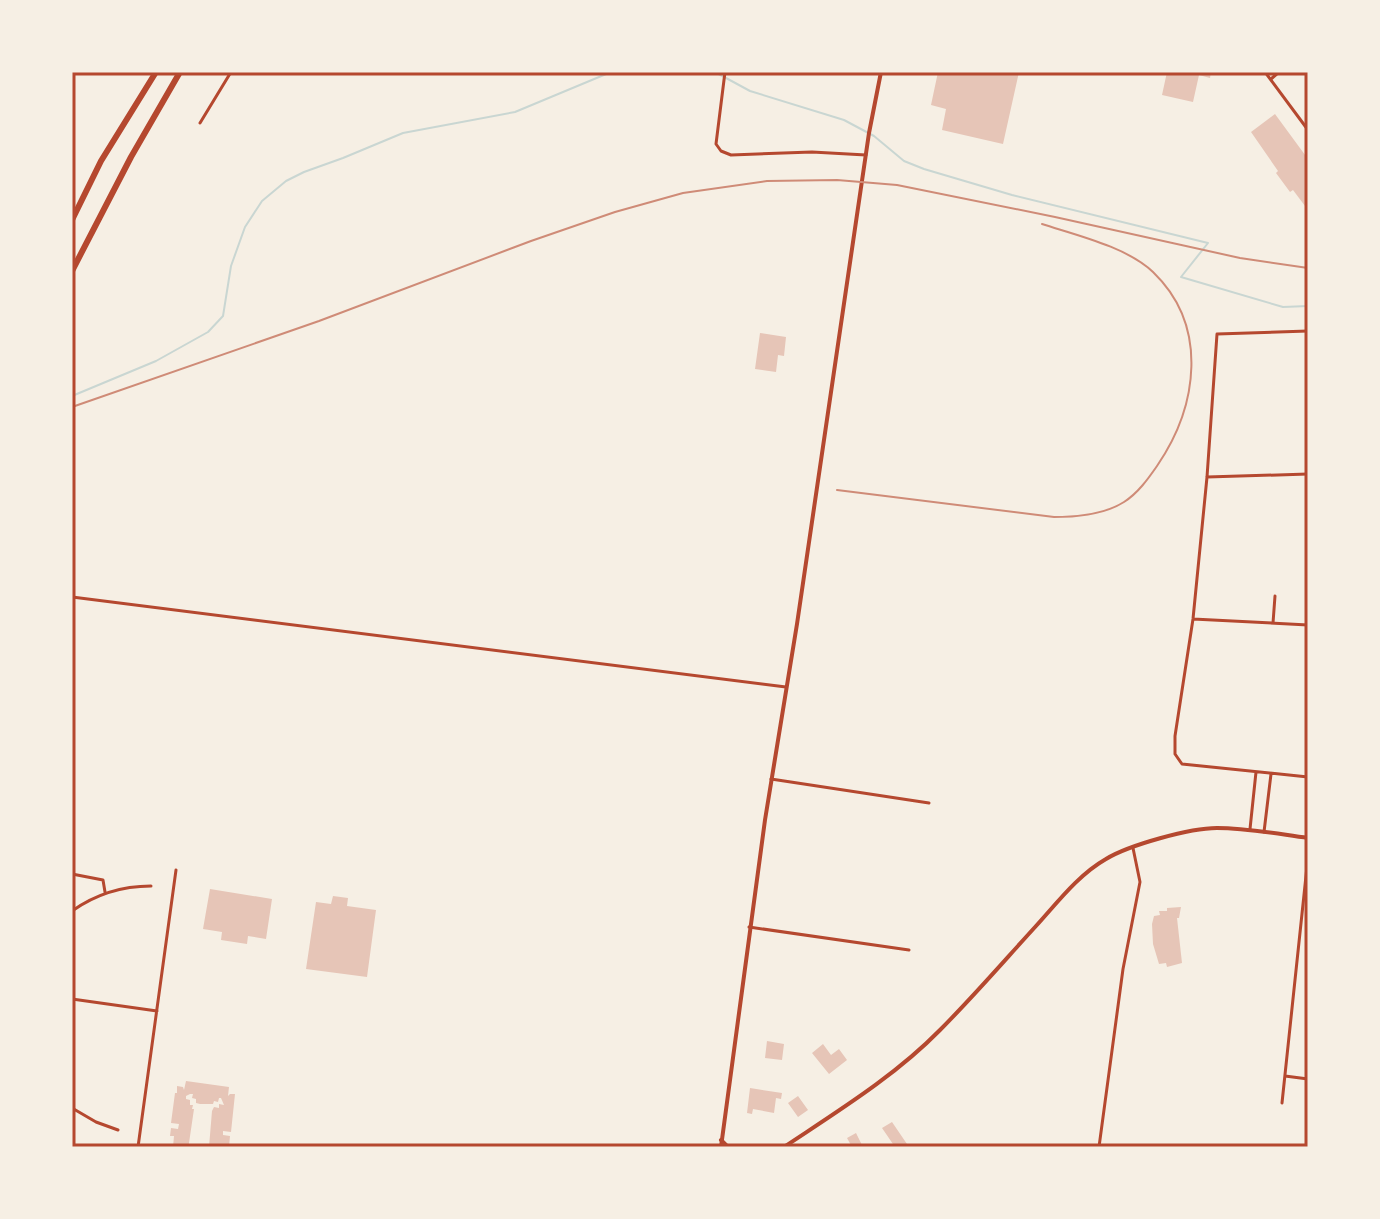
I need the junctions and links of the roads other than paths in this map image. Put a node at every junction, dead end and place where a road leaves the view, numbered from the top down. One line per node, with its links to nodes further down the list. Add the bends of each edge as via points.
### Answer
1 (156, 72): 12 (highway)
2 (180, 72): 13 (highway)
3 (231, 72): 9 (street)
4 (725, 72): 11 (street, via 716,144 721,151 746,156)
5 (881, 72): 11 (street)
6 (1265, 72): 8 (street)
7 (1279, 72): 8 (street)
8 (1271, 79): 10 (street)
9 (200, 123)
10 (1308, 130)
11 (866, 155): 22 (street)
12 (72, 220)
13 (72, 271)
14 (1308, 331): 16 (street, via 1217,334)
15 (1308, 474): 16 (street)
16 (1207, 477): 19 (street)
17 (1275, 596): 20 (street)
18 (72, 597): 22 (street)
19 (1193, 619): 20 (street); 23 (street, via 1175,754 1182,764)
20 (1273, 623): 21 (street)
21 (1308, 625)
22 (786, 687): 26 (street)
23 (1256, 772): 24 (street); 28 (street)
24 (1271, 774): 25 (street); 29 (street)
25 (1308, 777)
26 (771, 779): 27 (street); 38 (street)
27 (929, 803)
28 (1250, 829): 29 (street); 31 (street, via 1190,830)
29 (1264, 832): 30 (street)
30 (1308, 838)
31 (1133, 848): 51 (street, via 1106,858 1073,885 910,1058); 52 (street, via 1140,882)
32 (1308, 857): 42 (street)
33 (176, 870): 41 (street)
34 (72, 874): 36 (street, via 103,880)
35 (151, 886): 36 (street)
36 (105, 893): 37 (street)
37 (72, 911)
38 (749, 927): 39 (street); 47 (street)
39 (909, 950)
40 (72, 999): 41 (street)
41 (157, 1011): 48 (street)
42 (1285, 1076): 43 (street); 44 (street)
43 (1308, 1079)
44 (1282, 1103)
45 (72, 1108): 46 (street)
46 (118, 1130)
47 (721, 1140): 49 (street); 50 (street)
48 (138, 1147)
49 (721, 1147)
50 (728, 1147)
51 (784, 1147)
52 (1099, 1147)

